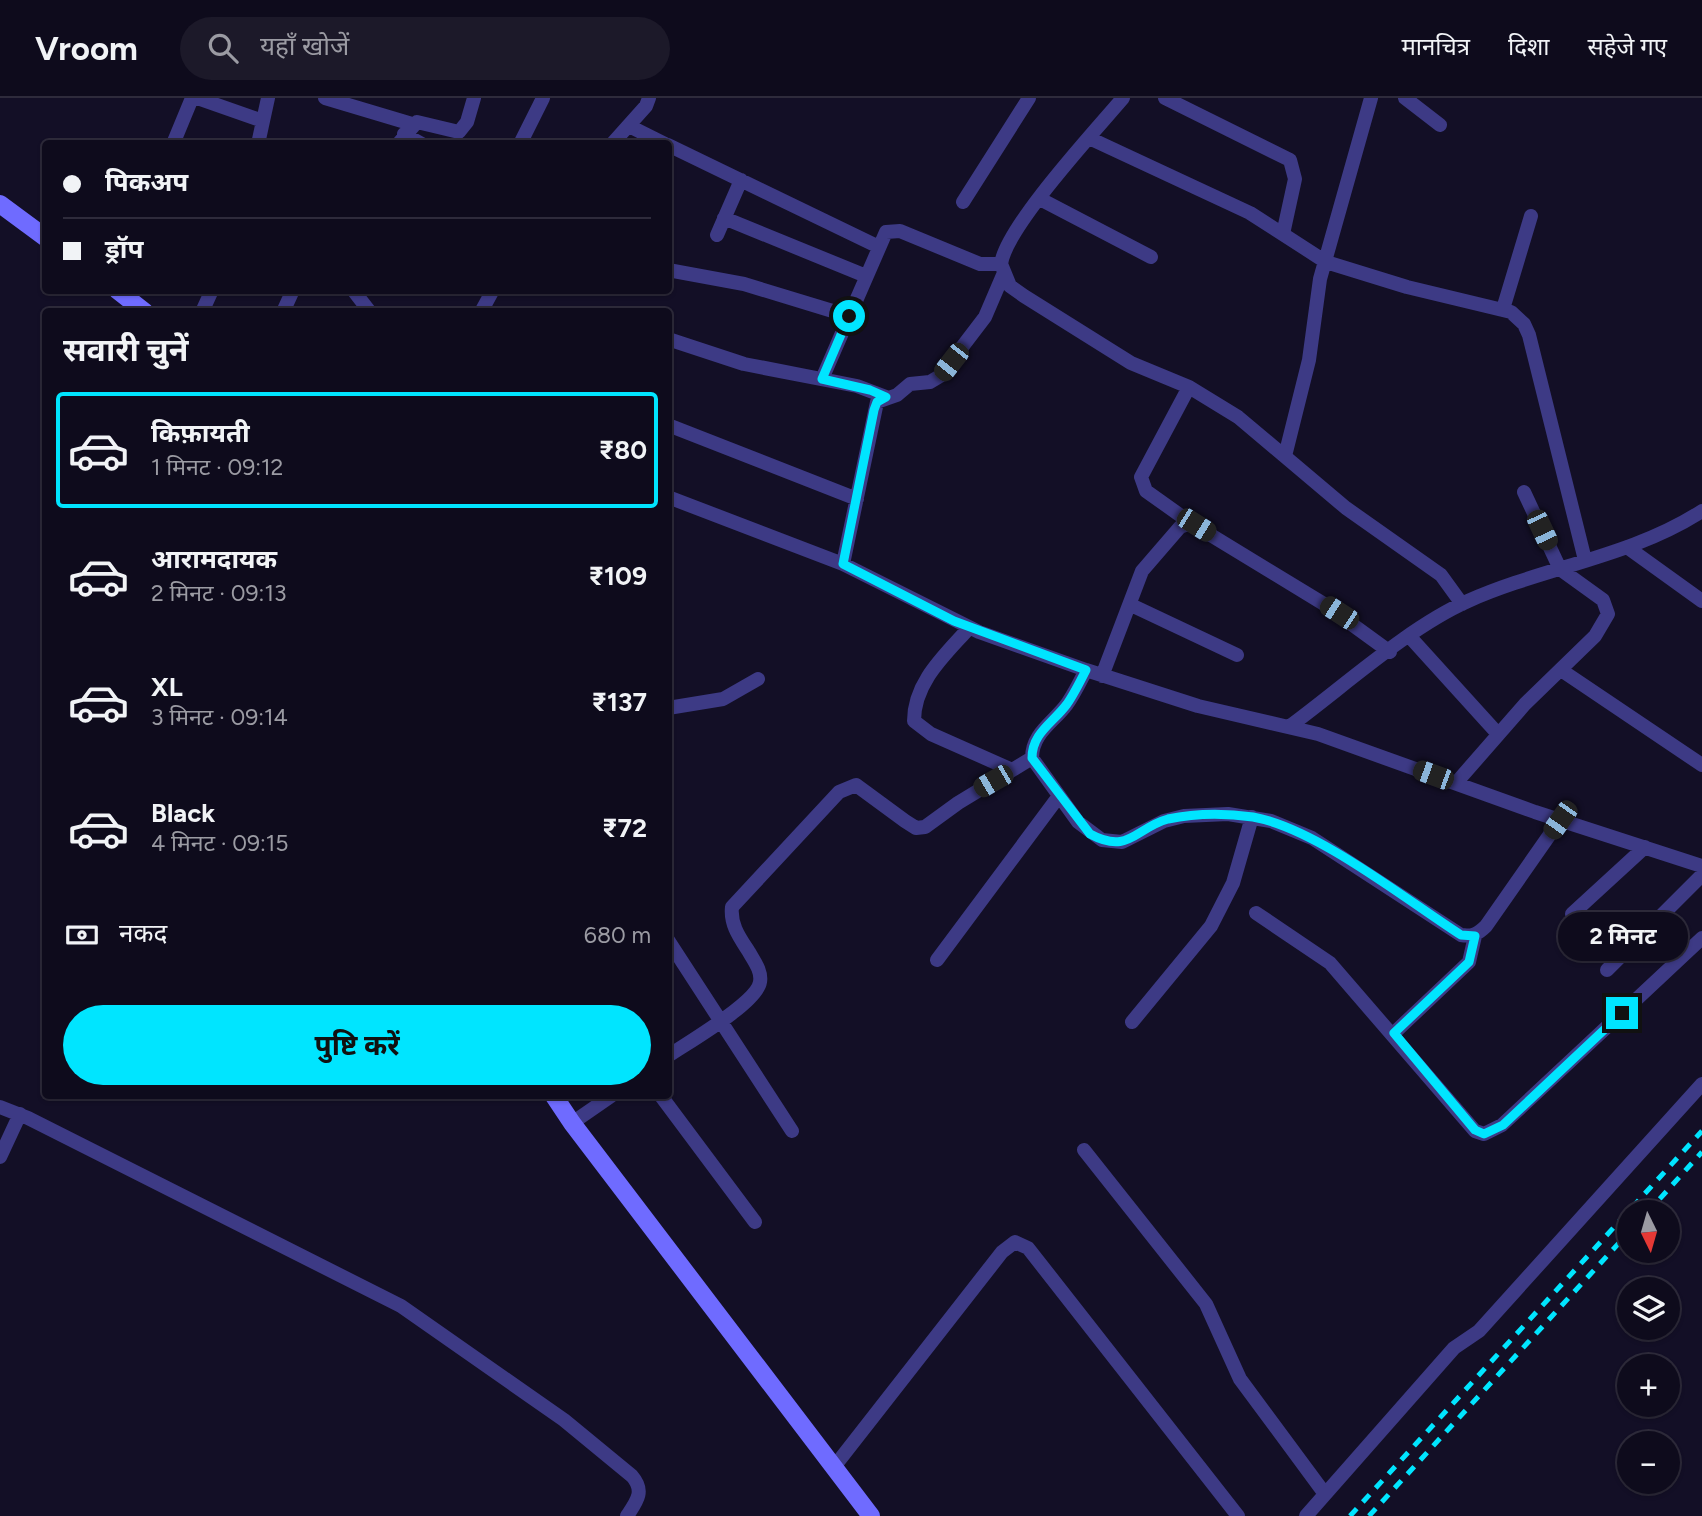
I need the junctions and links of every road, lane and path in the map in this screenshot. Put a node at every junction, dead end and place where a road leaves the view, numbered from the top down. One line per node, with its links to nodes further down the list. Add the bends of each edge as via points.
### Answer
1 (194, 98): 12 (street); 17 (street)
2 (268, 98): 12 (street)
3 (325, 98): 15 (street)
4 (474, 98): 15 (street, via 459,132 424,122)
5 (543, 98): 19 (street)
6 (649, 98): 14 (street)
7 (1029, 98): 25 (street)
8 (1123, 98): 16 (street)
9 (1165, 98): 29 (street, via 1290,160 1295,180)
10 (1371, 98): 34 (street)
11 (1405, 98): 13 (street)
12 (263, 121): 18 (street)
13 (1440, 125)
14 (629, 126): 20 (street); 21 (street)
15 (405, 134)
16 (1089, 138): 24 (street); 29 (street, via 1250,213)
17 (175, 140)
18 (259, 140)
19 (522, 140)
20 (616, 140)
21 (659, 140)
22 (672, 146): 23 (street)
23 (741, 180): 28 (street); 32 (street)
24 (1040, 199): 33 (street); 35 (street, via 1003,251)
25 (963, 202)
26 (0, 204): 30 (main road)
27 (1531, 216): 42 (street)
28 (724, 218): 31 (street); 37 (street)
29 (1283, 234): 34 (street)
30 (42, 235)
31 (717, 235)
32 (878, 247): 35 (street, via 886,232 900,231); 37 (street)
33 (1151, 257)
34 (1326, 262): 42 (street); 49 (street)
35 (1002, 270): 46 (street, via 1010,286 1131,363); 47 (street, via 985,317 940,376)
36 (672, 271): 43 (street, via 744,284)
37 (866, 276): 43 (street)
38 (122, 294): 40 (main road)
39 (356, 294): 41 (street)
40 (140, 308)
41 (367, 308)
42 (1503, 309): 56 (street, via 1519,317 1529,335)
43 (849, 316): 45 (street)
44 (672, 340): 45 (street, via 744,364)
45 (822, 379): 47 (street)
46 (1189, 387): 49 (street, via 1238,417); 54 (street, via 1141,477 1146,491)
47 (886, 397): 52 (street, via 874,410)
48 (672, 427): 52 (street)
49 (1285, 456): 60 (street, via 1346,508 1441,575)
50 (1524, 492): 58 (street)
51 (672, 499): 57 (street)
52 (857, 499): 57 (street)
53 (1702, 511): 55 (street)
54 (1191, 523): 61 (street, via 1180,527 1147,564); 64 (street, via 1324,604)
55 (1627, 547): 56 (street); 59 (street)
56 (1585, 560): 58 (street)
57 (843, 564): 62 (street)
58 (1560, 569): 60 (street); 67 (street, via 1602,600 1608,614 1595,636)
59 (1702, 601)
60 (1462, 604): 63 (street)
61 (1131, 606): 65 (street); 68 (street)
62 (969, 628): 66 (street); 75 (street, via 928,675 917,699 914,721 931,734)
63 (1410, 637): 64 (street); 72 (street)
64 (1390, 652): 71 (street)
65 (1237, 655)
66 (1086, 670): 68 (street); 73 (street, via 1066,705 1034,742)
67 (1561, 670): 72 (street); 74 (street)
68 (1102, 676): 71 (street, via 1198,706)
69 (758, 680): 70 (street, via 723,699)
70 (672, 707)
71 (1290, 726): 76 (street)
72 (1498, 734): 76 (street)
73 (1032, 758): 75 (street); 77 (street)
74 (1702, 765)
75 (1012, 770): 90 (street, via 925,827 916,828 856,785 839,792 732,907 734,927 761,980 752,996)
76 (1455, 783): 79 (street)
77 (1059, 796): 78 (street, via 1090,834 1112,843 1184,816); 88 (street)
78 (1252, 817): 85 (street, via 1283,824 1312,838 1461,935); 91 (street, via 1233,883 1211,926)
79 (1560, 820): 80 (street); 85 (street)
80 (1646, 848): 81 (street); 84 (street)
81 (1702, 866)
82 (1702, 875): 89 (street)
83 (1256, 913): 92 (street, via 1330,962)
84 (1572, 914)
85 (1475, 936): 92 (street, via 1469,962)
86 (1702, 938): 92 (street, via 1493,1131 1484,1134 1475,1130)
87 (672, 946): 90 (street)
88 (937, 960)
89 (1608, 970)
90 (720, 1021): 93 (street); 101 (street)
91 (1132, 1022)
92 (1394, 1033)
93 (672, 1053)
94 (1702, 1084): 106 (street, via 1479,1331 1454,1348)
95 (556, 1099): 100 (main road)
96 (607, 1099): 100 (street)
97 (663, 1099): 104 (street)
98 (0, 1107): 99 (street)
99 (20, 1114): 103 (street); 107 (street, via 401,1306 564,1420 632,1476 640,1493)
100 (572, 1123): 105 (main road)
101 (792, 1131)
102 (1084, 1150): 106 (street, via 1206,1304 1240,1379)
103 (0, 1157)
104 (755, 1222)
105 (834, 1467): 108 (main road); 109 (street, via 1002,1252 1015,1242 1028,1248)
106 (1325, 1494): 110 (street)
107 (628, 1516)
108 (871, 1516)
109 (1238, 1516)
110 (1306, 1516)

